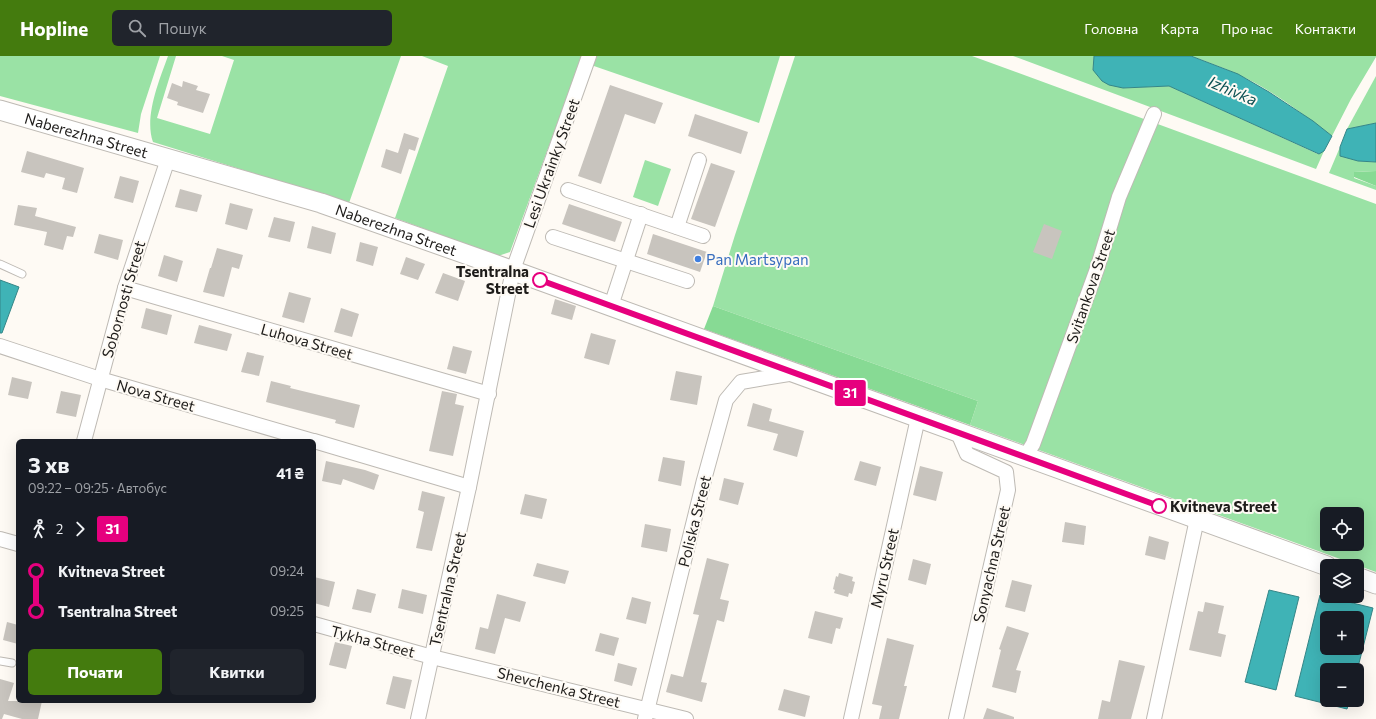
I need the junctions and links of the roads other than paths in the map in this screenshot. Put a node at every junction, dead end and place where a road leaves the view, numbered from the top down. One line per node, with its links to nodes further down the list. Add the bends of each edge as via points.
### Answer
1 (589, 56): 13 (street, Lesi Ukrainky Street)
2 (0, 110): 4 (street, Naberezhna Street)
3 (1154, 114): 27 (street, Svitankova Street, via 1118,197 1097,269 1033,444)
4 (168, 159): 13 (street, Naberezhna Street, via 321,203); 16 (street, Sobornosti Street)
5 (700, 160): 8 (street)
6 (568, 190): 7 (street)
7 (641, 214): 8 (street); 11 (street)
8 (678, 226): 9 (street)
9 (703, 236)
10 (553, 237): 11 (street)
11 (626, 262): 15 (street); 17 (street)
12 (0, 264): 14 (lane)
13 (512, 270): 17 (street, Naberezhna Street); 21 (street, Tsentralna Street)
14 (22, 274)
15 (687, 281)
16 (125, 288): 20 (street, Sobornosti Street); 21 (street, Luhova Street)
17 (611, 306): 19 (street, Naberezhna Street)
18 (0, 346): 20 (street, Nova Street)
19 (795, 373): 22 (street, Naberezhna Street); 39 (street, Poliska Street, via 741,382 726,400)
20 (100, 379): 24 (street, Sobornosti Street); 25 (street, Nova Street)
21 (489, 394): 28 (street, Tsentralna Street)
22 (918, 418): 23 (street, Naberezhna Street); 42 (street, Myru Street)
23 (958, 433): 27 (street, Naberezhna Street); 43 (street, Sonyachna Street, via 967,454 1006,472 1008,490)
24 (85, 439)
25 (307, 439)
26 (316, 442): 28 (street, Nova Street)
27 (1024, 457): 29 (street, Naberezhna Street)
28 (469, 487): 36 (street, Tsentralna Street)
29 (1197, 519): 32 (street, Naberezhna Street); 44 (street)
30 (0, 539): 31 (street)
31 (16, 543)
32 (1320, 563)
33 (1364, 580): 34 (street)
34 (1376, 584)
35 (316, 625): 36 (street, Tykha Street)
36 (432, 657): 39 (street, Shevchenka Street); 40 (street, Tsentralna Street)
37 (0, 660): 38 (lane)
38 (12, 663)
39 (646, 714): 41 (street, Shevchenka Street)
40 (418, 719)
41 (686, 719)
42 (851, 719)
43 (956, 719)
44 (1154, 719)

